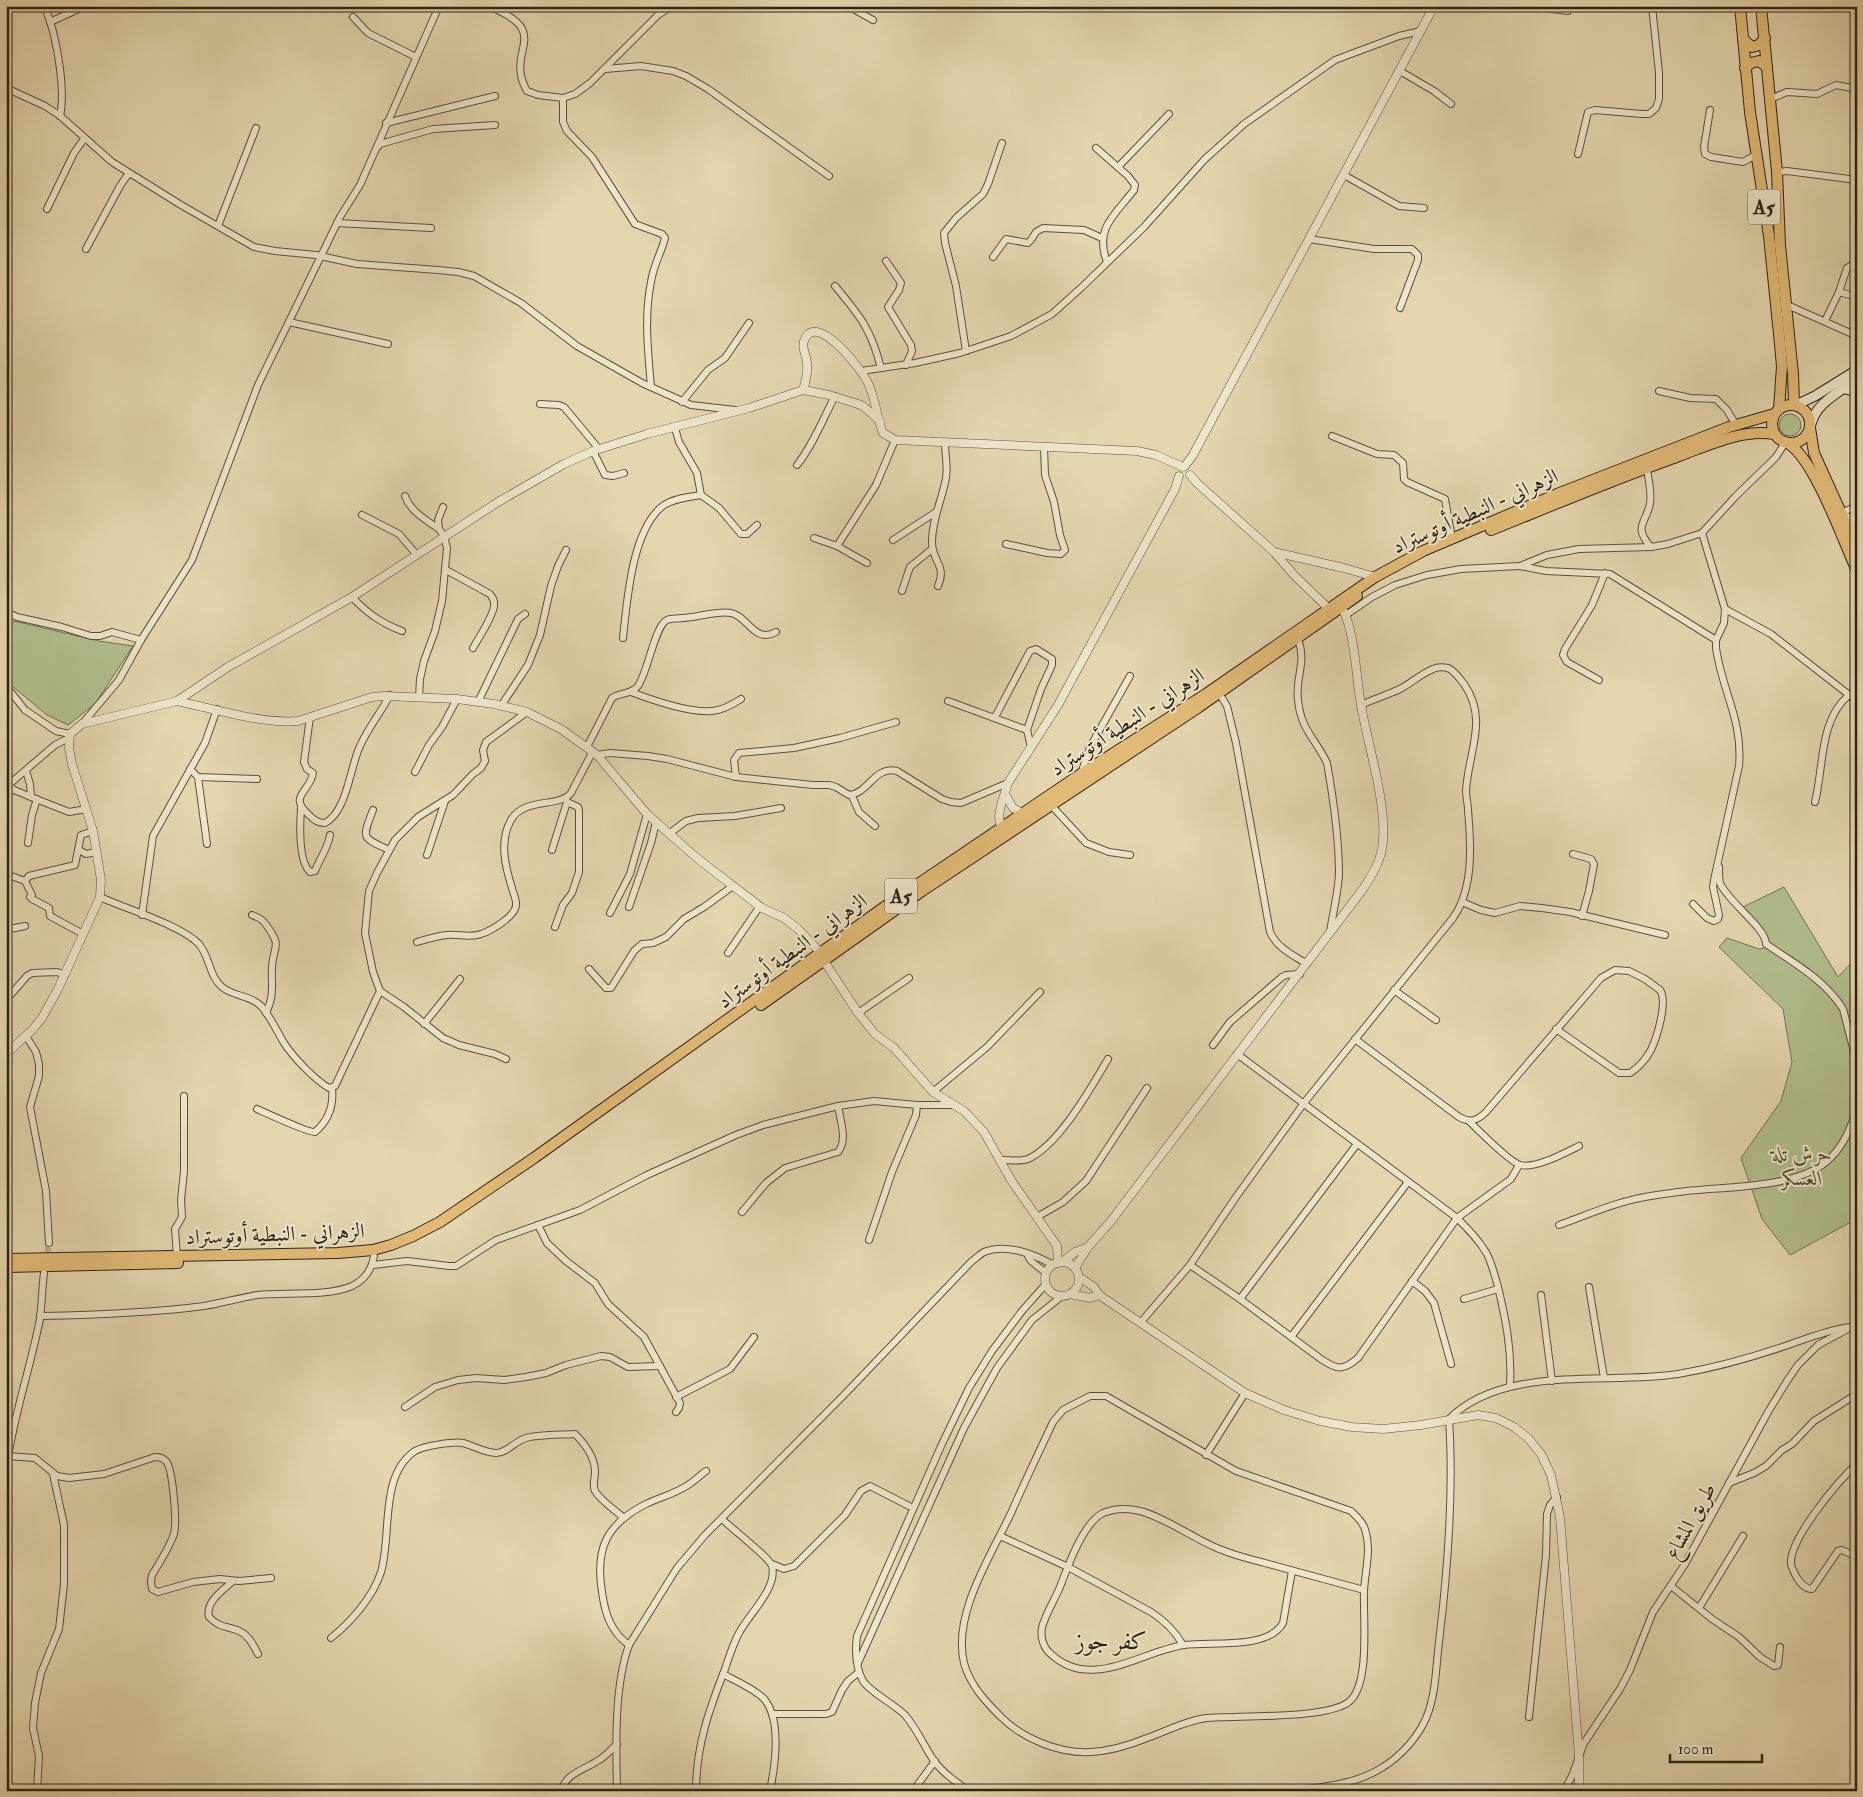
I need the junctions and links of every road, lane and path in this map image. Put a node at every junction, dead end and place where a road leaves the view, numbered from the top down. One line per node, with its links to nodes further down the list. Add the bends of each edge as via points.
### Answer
1 (44, 6): 15 (street)
2 (85, 6): 15 (street)
3 (439, 6): 19 (street)
4 (488, 6): 27 (street, via 515,20 524,30 520,69 527,91)
5 (672, 6): 22 (street, via 658,14)
6 (848, 6): 14 (street)
7 (1434, 6): 16 (street)
8 (1528, 6): 12 (street)
9 (1652, 6): 40 (street, via 1660,73 1658,104 1646,114 1588,112)
10 (1740, 6): 18 (main road, A5)
11 (1761, 6): 17 (main road, A5)
12 (1568, 11)
13 (353, 17): 19 (street, via 368,33)
14 (873, 20)
15 (50, 22): 32 (street, via 60,82)
16 (1421, 31): 23 (street); 59 (street, via 1335,60 1244,124 1205,159 1166,204)
17 (1765, 38): 18 (main road, via 1752,47); 21 (main road, A5)
18 (1743, 39): 20 (main road, A5)
19 (416, 57): 33 (street)
20 (1745, 68): 21 (main road, via 1759,62); 41 (main road, A5)
21 (1768, 68): 28 (main road, A5)
22 (604, 69): 27 (street, via 575,94); 45 (street, via 642,66 686,76)
23 (1400, 71): 29 (street); 46 (street)
24 (6, 88): 32 (street)
25 (1857, 89): 28 (street, via 1836,85 1817,94 1787,92)
26 (495, 96): 33 (street)
27 (563, 98): 78 (street, via 564,126 609,180 634,222 665,238 654,265 649,298)
28 (1770, 99): 43 (main road, A5)
29 (1451, 104)
30 (1710, 110): 41 (street, via 1705,154 1743,162)
31 (1169, 114): 42 (street)
32 (60, 116): 36 (street)
33 (386, 122): 39 (street)
34 (495, 125): 39 (street, via 433,129 380,144)
35 (256, 128): 51 (street)
36 (84, 139): 44 (street); 49 (street)
37 (1002, 144): 71 (street, via 983,194 956,218 944,234)
38 (1096, 148): 42 (street)
39 (373, 152): 50 (street, via 360,185)
40 (1578, 154)
41 (1756, 155): 87 (main road, A5, via 1769,236 1781,358)
42 (1118, 167): 53 (street, via 1132,180 1134,188 1106,226)
43 (1777, 172): 47 (street); 64 (main road, A5)
44 (129, 173): 51 (street); 55 (street)
45 (829, 176)
46 (1344, 176): 48 (street, via 1399,206); 54 (street)
47 (1857, 180)
48 (1424, 208)
49 (47, 209)
50 (338, 223): 52 (street); 56 (street)
51 (218, 226): 56 (street, via 254,247)
52 (431, 228)
53 (1102, 238): 57 (street, via 1084,230 1043,228 1028,243 1006,239); 59 (street)
54 (1309, 239): 65 (street, via 1365,248 1415,251 1418,260); 102 (street)
55 (86, 249)
56 (323, 256): 67 (street); 78 (street, via 357,264 474,276 521,303 577,346)
57 (993, 257)
58 (886, 261): 72 (street, via 900,281 900,287 888,307 912,345)
59 (1107, 262): 71 (street, via 1052,314 1011,336)
60 (1857, 266): 62 (street, via 1847,268)
61 (835, 286): 73 (street, via 872,336)
62 (1839, 292): 63 (street); 66 (street)
63 (1857, 296)
64 (1785, 304): 66 (street); 85 (main road, A5)
65 (1400, 308)
66 (1825, 321): 69 (street)
67 (289, 322): 70 (street); 144 (street, via 258,385 192,560)
68 (749, 322): 83 (street, via 725,358 708,370)
69 (1857, 336)
70 (388, 344)
71 (966, 351): 72 (street)
72 (906, 364): 73 (street)
73 (881, 368): 75 (street)
74 (1857, 370): 76 (main road)
75 (861, 371): 79 (street, via 823,333 810,333 803,346 808,365); 88 (street, via 874,396)
76 (1837, 382): 77 (main road); 85 (main road)
77 (1852, 384): 81 (main road); 90 (main road, via 1819,406)
78 (650, 387): 83 (street)
79 (803, 390): 82 (street); 86 (street)
80 (1659, 391): 89 (street, via 1690,398 1716,399)
81 (1857, 392)
82 (836, 396): 88 (street, via 863,406); 99 (street)
83 (682, 402): 86 (street)
84 (540, 404): 98 (street, via 564,407)
85 (1795, 405): 87 (main road, A5); 90 (main road, via 1809,416)
86 (737, 411): 91 (street)
87 (1777, 411): 89 (main road, الزهراني - النبطية أوتوستراد / A5); 92 (main road, A5, via 1772,427)
88 (880, 421): 94 (street, via 883,432)
89 (1736, 425): 116 (main road, الزهراني - النبطية أوتوستراد / A5, via 1557,494)
90 (1811, 426): 96 (main road, via 1803,440); 108 (main road, via 1814,453)
91 (675, 428): 98 (street); 103 (street, via 679,442 697,473)
92 (1774, 434): 96 (main road); 100 (main road, الزهراني - النبطية أوتوستراد / A5, via 1754,432 1734,437)
93 (1332, 436): 116 (street, via 1378,454 1398,458 1403,463 1407,482 1445,499)
94 (895, 440): 95 (street); 119 (street, via 876,485)
95 (945, 443): 97 (street); 107 (street, via 946,477)
96 (1787, 443): 113 (street); 129 (main road, via 1804,458 1818,482)
97 (1044, 447): 102 (street, via 1137,451 1156,455); 118 (street, via 1045,475 1065,550 1061,554 1047,553)
98 (596, 450): 101 (street, via 606,476); 114 (street, via 564,464)
99 (797, 465)
100 (1647, 468): 120 (street, via 1650,500 1642,532); 138 (main road, الزهراني - النبطية أوتوستراد / A5, via 1442,548 1371,587)
101 (624, 473)
102 (1185, 473): 124 (street); 171 (street, via 1058,705)
103 (701, 495): 110 (street, via 728,517 741,534 751,532); 142 (street, via 669,502 648,525 632,571)
104 (405, 496): 112 (street, via 407,503 422,518)
105 (1857, 506): 108 (street)
106 (443, 507): 112 (street, via 438,520)
107 (936, 512): 117 (street); 122 (street)
108 (1842, 514): 111 (street); 121 (main road)
109 (362, 515): 125 (street, via 399,534)
110 (757, 525)
111 (1857, 525)
112 (439, 529): 114 (street)
113 (1702, 533): 120 (street); 136 (street)
114 (444, 536): 125 (street); 128 (street, via 448,548)
115 (814, 538): 119 (street)
116 (1452, 539): 131 (main road, الزهراني - النبطية أوتوستراد / A5)
117 (893, 540)
118 (1006, 544)
119 (837, 546): 126 (street)
120 (1651, 547): 127 (street, via 1563,551)
121 (1857, 548)
122 (932, 549): 132 (street, via 942,572); 133 (street, via 910,567)
123 (566, 550): 162 (street, via 550,586 540,635 528,665)
124 (1274, 552): 131 (street); 135 (street)
125 (416, 554): 134 (street)
126 (867, 563)
127 (1520, 566): 130 (street, via 1546,571); 138 (street, via 1462,569 1427,575 1395,585)
128 (446, 570): 146 (street, via 490,594 494,600 492,612); 154 (street, via 441,611 424,661)
129 (1857, 571)
130 (1605, 573): 145 (street); 148 (street, via 1592,606 1563,655 1567,662)
131 (1375, 577): 135 (main road, الزهراني - النبطية أوتوستراد / A5)
132 (938, 586)
133 (902, 591)
134 (352, 597): 140 (street, via 374,618); 157 (street, via 228,667)
135 (1328, 608): 176 (main road, الزهراني - النبطية أوتوستراد / A5, via 1206,694)
136 (1724, 609): 145 (street, via 1724,623); 152 (street, via 1771,634)
137 (6, 612): 144 (street, via 91,636 116,632)
138 (1344, 612): 143 (main road, الزهراني - النبطية أوتوستراد / A5); 161 (street, via 1350,630)
139 (525, 614): 160 (street, via 518,619)
140 (402, 630)
141 (776, 632): 150 (street, via 763,635 738,615 727,612 667,620 660,626 642,680)
142 (623, 638)
143 (1298, 638): 151 (main road, الزهراني - النبطية أوتوستراد / A5); 227 (street, via 1303,658 1297,690 1300,709 1307,731 1327,763 1338,848 1337,896)
144 (141, 640): 168 (street, via 114,688)
145 (1716, 640): 210 (street, via 1741,749 1740,766)
146 (474, 648)
147 (1130, 676): 176 (street, via 1090,746)
148 (1600, 680)
149 (6, 686): 170 (street, via 25,710)
150 (631, 692): 156 (street, via 672,705 706,711 725,708); 172 (street, via 612,698)
151 (1219, 693): 188 (main road, الزهراني - النبطية أوتوستراد / A5); 233 (street, via 1233,725 1270,932 1278,946)
152 (1849, 695): 159 (street); 187 (street, via 1836,708 1828,726)
153 (390, 696): 154 (street); 165 (street, via 372,697); 189 (street, via 360,746 337,811 327,822 319,823)
154 (419, 697): 155 (street)
155 (457, 699): 160 (street); 175 (street)
156 (742, 699)
157 (177, 701): 163 (street); 168 (street)
158 (948, 701): 166 (street)
159 (1857, 701)
160 (478, 702): 162 (street)
161 (1361, 705): 216 (street, via 1401,688 1435,668 1453,671 1466,687 1478,725 1467,778 1469,859); 227 (street, via 1381,806 1382,849 1364,889)
162 (501, 706): 164 (street)
163 (217, 709): 165 (street, via 286,722); 173 (street, via 205,743)
164 (527, 712): 172 (street, via 561,729); 186 (street, via 486,742 484,764)
165 (310, 717): 189 (street, via 304,762 313,773 299,799)
166 (995, 717): 169 (street); 169 (street, via 1030,651 1036,649 1053,662)
167 (896, 722): 178 (street, via 794,748 739,753 734,760)
168 (82, 724): 170 (street)
169 (1027, 730): 171 (street)
170 (69, 736): 174 (street); 191 (street, via 72,764)
171 (1031, 747): 180 (street)
172 (593, 751): 178 (street, via 666,759); 185 (street); 193 (street)
173 (190, 769): 177 (street); 222 (street, via 153,836)
174 (26, 771): 181 (street); 184 (street)
175 (415, 772)
176 (1081, 774): 194 (main road, الزهراني - النبطية أوتوستراد / A5)
177 (198, 777): 179 (street); 202 (street)
178 (736, 777): 183 (street, via 829,785)
179 (257, 779)
180 (1008, 783): 182 (street); 183 (street, via 961,803 951,802 891,769)
181 (7, 786): 184 (street)
182 (1004, 794): 194 (street, via 1013,808); 197 (street, via 999,816)
183 (852, 796): 196 (street, via 859,812)
184 (34, 798): 191 (street, via 69,812); 201 (street)
185 (567, 800): 205 (street); 225 (street, via 579,811 580,866 575,886); 230 (street, via 534,804 515,814 510,821 504,851 516,903 511,915 478,936 447,935)
186 (445, 801): 204 (street, via 418,817); 208 (street)
187 (1816, 802)
188 (1050, 804): 209 (street, via 1086,843 1109,852); 212 (main road, الزهراني - النبطية أوتوستراد / A5)
189 (301, 808): 200 (street, via 302,854 310,872 315,871)
190 (781, 808): 199 (street, via 698,818 686,821)
191 (86, 809): 198 (street)
192 (373, 810): 204 (street, via 366,837)
193 (647, 814): 195 (street); 220 (street, via 630,874)
194 (1024, 814): 197 (main road, الزهراني - النبطية أوتوستراد / A5)
195 (656, 822): 199 (street); 219 (street)
196 (875, 826)
197 (1001, 829): 212 (main road, الزهراني - النبطية أوتوستراد / A5)
198 (93, 831): 203 (street, via 81,835); 206 (street)
199 (670, 832): 214 (street)
200 (330, 835)
201 (28, 843)
202 (206, 844)
203 (79, 850): 206 (street, via 86,854); 213 (street, via 75,865 29,876)
204 (389, 850): 240 (street, via 369,891 366,908 365,932)
205 (552, 850)
206 (96, 852): 215 (street, via 101,880)
207 (1573, 854): 223 (street, via 1591,859 1594,864)
208 (427, 855)
209 (1130, 855)
210 (1718, 859): 217 (street, via 1713,887 1718,918 1714,921 1707,918); 255 (street, via 1720,883 1766,938 1766,944 1820,982 1839,1003)
211 (6, 874): 213 (street)
212 (935, 878): 232 (main road, الزهراني - النبطية أوتوستراد / A5)
213 (25, 880): 228 (street, via 30,897 49,908 50,916)
214 (733, 886): 218 (street); 234 (street, via 684,918 666,937 642,944 634,951 611,988 606,988)
215 (100, 897): 222 (street); 228 (street)
216 (1462, 902): 223 (street, via 1491,912 1526,906); 239 (street, via 1453,918)
217 (1693, 904)
218 (760, 906): 231 (street); 232 (street, via 798,929)
219 (628, 907)
220 (610, 913)
221 (252, 914): 243 (street, via 265,922 276,937 272,996)
222 (142, 915): 243 (street, via 190,936 204,950 217,982 236,995 258,1002)
223 (1582, 916): 229 (street)
224 (26, 926): 226 (street)
225 (555, 927)
226 (6, 933)
227 (1330, 933): 233 (street)
228 (83, 934): 236 (street)
229 (1666, 935)
230 (417, 942)
231 (728, 953)
232 (822, 957): 244 (street); 281 (main road, الزهراني - النبطية أوتوستراد / A5, via 534,1158 440,1222 413,1236 373,1250 338,1253); 283 (main road, الزهراني - النبطية أوتوستراد / A5, via 429,1236)
233 (1307, 964): 235 (street)
234 (589, 969)
235 (1300, 974): 250 (street, via 1282,977 1230,1022); 252 (street)
236 (65, 975): 242 (street, via 57,972 32,973); 248 (street, via 42,1018)
237 (909, 978): 244 (street)
238 (460, 979): 246 (street)
239 (1394, 990): 245 (street); 249 (street)
240 (380, 991): 246 (street); 256 (street)
241 (1040, 992): 258 (street, via 987,1047)
242 (6, 1000)
243 (266, 1013): 256 (street, via 296,1058 323,1084)
244 (858, 1013): 258 (street)
245 (1436, 1020)
246 (424, 1024): 254 (street, via 458,1045)
247 (1556, 1029): 247 (street, via 1618,1073 1630,1073 1646,1058 1653,1044 1662,994 1635,973 1624,970 1610,972); 266 (street, via 1486,1112)
248 (26, 1036): 251 (street); 278 (street, via 39,1064 30,1107 46,1191)
249 (1355, 1039): 260 (street); 266 (street)
250 (1213, 1045)
251 (6, 1054)
252 (1237, 1054): 260 (street); 279 (street)
253 (1108, 1058): 269 (street, via 1077,1108 1045,1148 1027,1160)
254 (506, 1059)
255 (1857, 1063)
256 (332, 1088): 265 (street, via 330,1114 315,1132)
257 (1147, 1088): 273 (street, via 1086,1181 1063,1202)
258 (932, 1092): 262 (street)
259 (184, 1096): 281 (street, via 182,1217 175,1229)
260 (1304, 1103): 267 (street); 286 (street)
261 (917, 1105): 262 (street); 263 (street, via 874,1101); 277 (street)
262 (954, 1105): 269 (street, via 976,1122)
263 (838, 1106): 272 (street, via 843,1141 841,1150 785,1168 766,1183); 275 (street, via 736,1135 647,1175 580,1210)
264 (1857, 1107): 276 (street, via 1845,1139 1828,1161 1814,1170 1760,1184 1637,1199)
265 (257, 1109)
266 (1470, 1122): 270 (street)
267 (1357, 1144): 271 (street); 299 (street)
268 (1579, 1146): 270 (street, via 1533,1164)
269 (1001, 1160): 273 (street)
270 (1519, 1165): 274 (street, via 1511,1179)
271 (1408, 1182): 274 (street); 305 (street)
272 (742, 1212)
273 (1037, 1217): 285 (street, via 1057,1246)
274 (1457, 1218): 292 (street); 295 (street, via 1487,1255)
275 (538, 1225): 283 (street, via 496,1240 456,1266); 307 (street, via 547,1243 594,1283 608,1304 644,1337)
276 (1559, 1225)
277 (869, 1240)
278 (49, 1243)
279 (1088, 1247): 285 (street); 288 (street)
280 (1027, 1254): 285 (street); 290 (street); 328 (street, via 997,1249 984,1252 971,1262)
281 (178, 1256): 284 (main road, الزهراني - النبطية أوتوستراد / A5)
282 (6, 1259): 284 (main road, الزهراني - النبطية أوتوستراد / A5)
283 (373, 1260): 284 (main road, الزهراني - النبطية أوتوستراد / A5); 301 (street, via 366,1275 356,1283 335,1290 257,1295 185,1308)
284 (131, 1261): 287 (main road, الزهراني - النبطية أوتوستراد / A5)
285 (1058, 1263): 288 (street); 290 (street)
286 (1190, 1265): 299 (street); 302 (street)
287 (6, 1267)
288 (1075, 1268): 291 (street)
289 (44, 1273): 301 (street)
290 (1046, 1273): 293 (street)
291 (1079, 1277): 296 (street, via 1079,1284); 297 (street, via 1094,1287)
292 (1412, 1281): 305 (street, via 1349,1366 1335,1368); 306 (street, via 1434,1303)
293 (1046, 1284): 296 (street, via 1052,1293); 317 (street, via 992,1350)
294 (1589, 1287): 308 (street)
295 (1498, 1289): 300 (street); 310 (street, via 1509,1336)
296 (1066, 1295): 297 (street, via 1090,1298); 318 (street, via 1032,1320 997,1368)
297 (1099, 1295): 302 (street)
298 (1541, 1295): 309 (street)
299 (1240, 1299): 305 (street)
300 (1464, 1299)
301 (40, 1316): 320 (street)
302 (1141, 1322): 311 (street)
303 (1853, 1326): 308 (street, via 1743,1360 1677,1374); 324 (street, طريق المشاع, via 1818,1345 1798,1364)
304 (754, 1337): 313 (street, via 730,1369)
305 (1291, 1337)
306 (1451, 1364)
307 (660, 1366): 313 (street); 314 (street, via 628,1367 601,1356 526,1377 458,1380 435,1387)
308 (1604, 1378): 309 (street)
309 (1552, 1381): 310 (street)
310 (1510, 1386): 316 (street, via 1479,1397)
311 (1245, 1393): 316 (street, via 1284,1410 1352,1427 1383,1429); 319 (street)
312 (1857, 1394): 324 (street, via 1808,1426 1766,1466)
313 (676, 1397): 315 (street, via 680,1406)
314 (405, 1407)
315 (676, 1412)
316 (1449, 1419): 325 (street, via 1478,1415 1514,1426 1541,1454 1551,1475); 360 (street, via 1449,1540 1433,1694 1427,1717 1416,1736 1383,1768 1336,1784)
317 (952, 1423): 318 (street); 345 (street, via 857,1636)
318 (964, 1428): 345 (street)
319 (1206, 1455): 329 (street, via 1106,1396 1090,1396 1063,1410 1053,1422); 338 (street, via 1252,1478 1351,1511 1361,1520 1366,1533 1368,1555)
320 (7, 1456): 323 (street, via 35,1458)
321 (1857, 1464): 331 (street, via 1837,1484 1804,1530 1791,1565 1800,1583 1810,1589 1838,1551)
322 (706, 1470): 327 (street, via 688,1485 647,1503)
323 (53, 1474): 336 (street, via 62,1478 91,1476 150,1458 163,1458 170,1469 176,1526 152,1575 152,1589 158,1592 193,1582); 353 (street, via 64,1525 64,1584 59,1629 41,1673 35,1703 33,1728 39,1756)
324 (1729, 1483): 337 (street, طريق المشاع, via 1686,1564)
325 (1556, 1497): 349 (street, via 1547,1514 1546,1555); 351 (street, via 1564,1547)
326 (909, 1506): 332 (street, via 870,1486 861,1491 845,1515 794,1566 784,1569)
327 (624, 1518): 340 (street, via 595,1490 594,1462 575,1434 525,1439 500,1453 490,1453 460,1442 425,1447 402,1465 394,1482 384,1555 377,1580 358,1610); 341 (street, via 607,1536 601,1552 600,1569 608,1620 616,1635)
328 (722, 1519): 332 (street); 341 (street, via 677,1568)
329 (1000, 1536): 333 (street); 338 (street, via 970,1605 963,1634 964,1661 971,1681 982,1697 1014,1730 1032,1740 1072,1751 1091,1752 1121,1746 1200,1719 1327,1711 1350,1702 1360,1684 1363,1662)
330 (1743, 1536): 339 (street)
331 (1857, 1557)
332 (772, 1564): 347 (street, via 771,1581 739,1632)
333 (1068, 1567): 334 (street, via 1095,1519 1104,1513 1125,1508 1147,1513 1220,1550); 342 (street, via 1162,1619); 342 (street, via 1042,1629 1042,1642 1060,1662 1095,1670 1117,1667)
334 (1292, 1571): 338 (street); 342 (street, via 1283,1623 1273,1635 1247,1642)
335 (271, 1578): 336 (street)
336 (233, 1581): 344 (street, via 212,1601 209,1616 222,1626 246,1635)
337 (1670, 1586): 339 (street); 351 (street, طريق المشاع, via 1653,1612 1620,1689 1584,1743)
338 (1364, 1590)
339 (1699, 1608): 343 (street, via 1774,1666 1778,1666)
340 (331, 1638)
341 (629, 1645): 350 (street, via 622,1670)
342 (1183, 1645)
343 (1780, 1647)
344 (258, 1654)
345 (858, 1663): 346 (street)
346 (859, 1672): 348 (street, via 848,1681 832,1712); 352 (street, via 872,1691 894,1704 906,1717)
347 (723, 1674): 348 (street, via 765,1700); 356 (street, via 702,1731)
348 (772, 1714): 357 (street, via 775,1751)
349 (1529, 1717)
350 (617, 1744): 354 (street, via 572,1775 565,1781); 355 (street)
351 (1579, 1756): 361 (street, طريق المشاع); 362 (street)
352 (935, 1761): 358 (street); 359 (street)
353 (37, 1791)
354 (562, 1791)
355 (617, 1791)
356 (696, 1791)
357 (770, 1791)
358 (913, 1791)
359 (969, 1791)
360 (1281, 1791)
361 (1564, 1791)
362 (1579, 1791)

